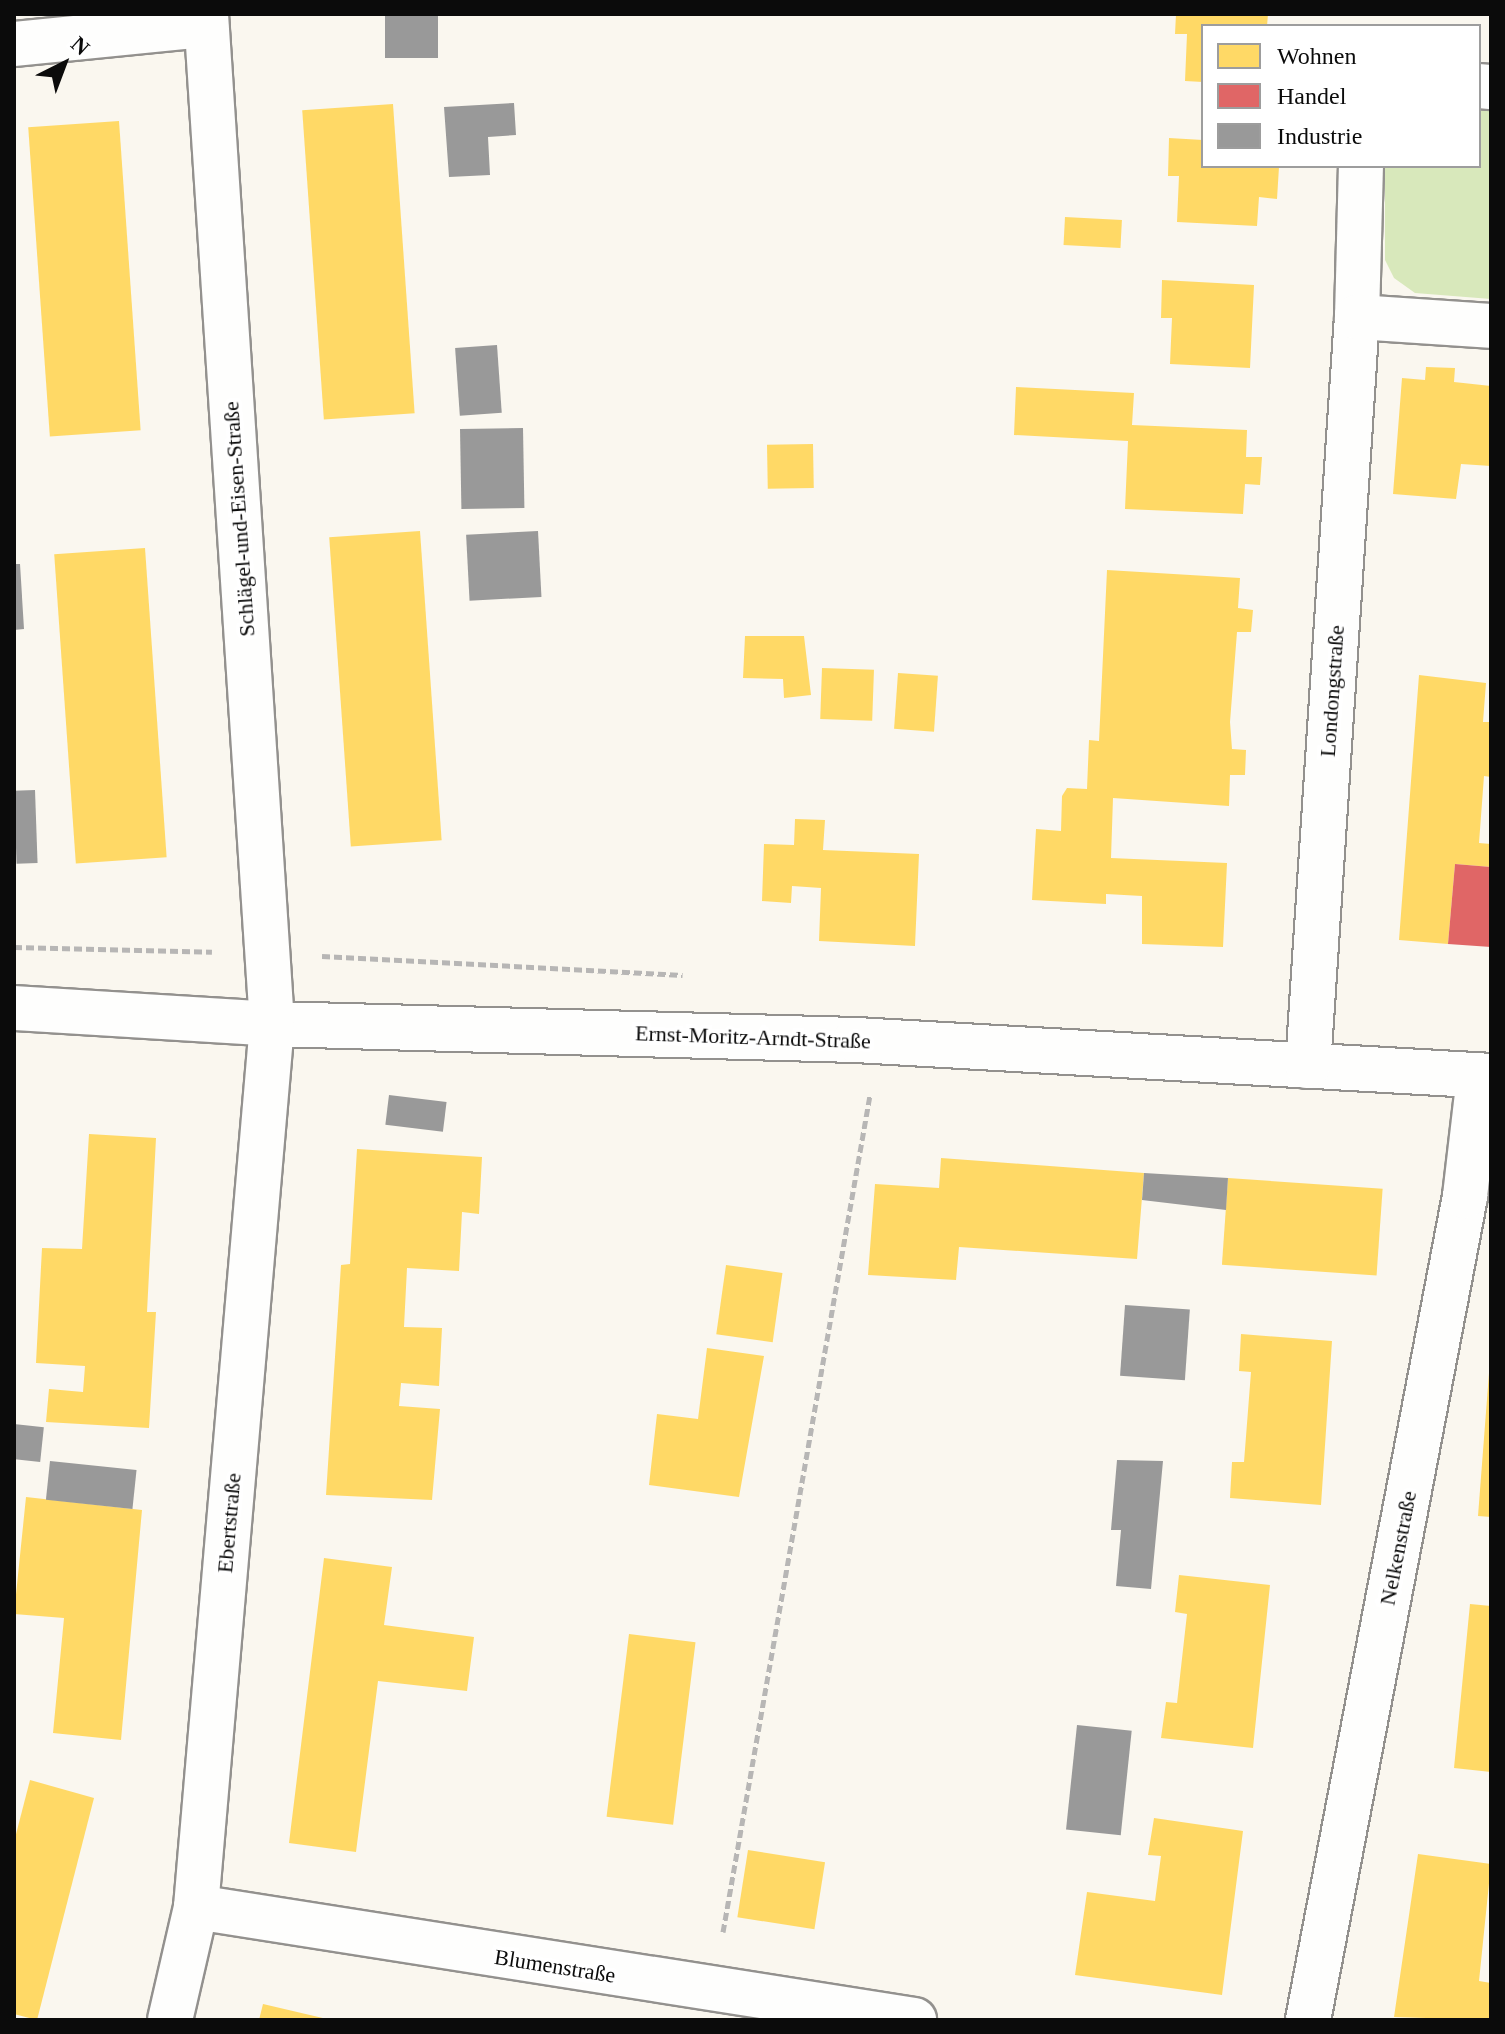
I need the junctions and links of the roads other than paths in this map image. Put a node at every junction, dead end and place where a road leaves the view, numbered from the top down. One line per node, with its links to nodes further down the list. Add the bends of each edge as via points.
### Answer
1 (206, 19): 2 (street); 7 (street, Schlägel-und-Eisen-Straße)
2 (14, 44)
3 (1361, 168): 4 (street, Londongstraße)
4 (1357, 317): 5 (street); 8 (street, Londongstraße)
5 (1491, 326)
6 (14, 1008): 7 (street, Ernst-Moritz-Arndt-Straße)
7 (272, 1024): 8 (street, Ernst-Moritz-Arndt-Straße, via 856,1040); 10 (street, Ebertstraße)
8 (1308, 1066): 9 (street, Ernst-Moritz-Arndt-Straße)
9 (1485, 1076): 13 (street, Nelkenstraße)
10 (196, 1907): 11 (street, Ebertstraße); 12 (street, Blumenstraße)
11 (170, 2020)
12 (914, 2020)
13 (1308, 2020)

